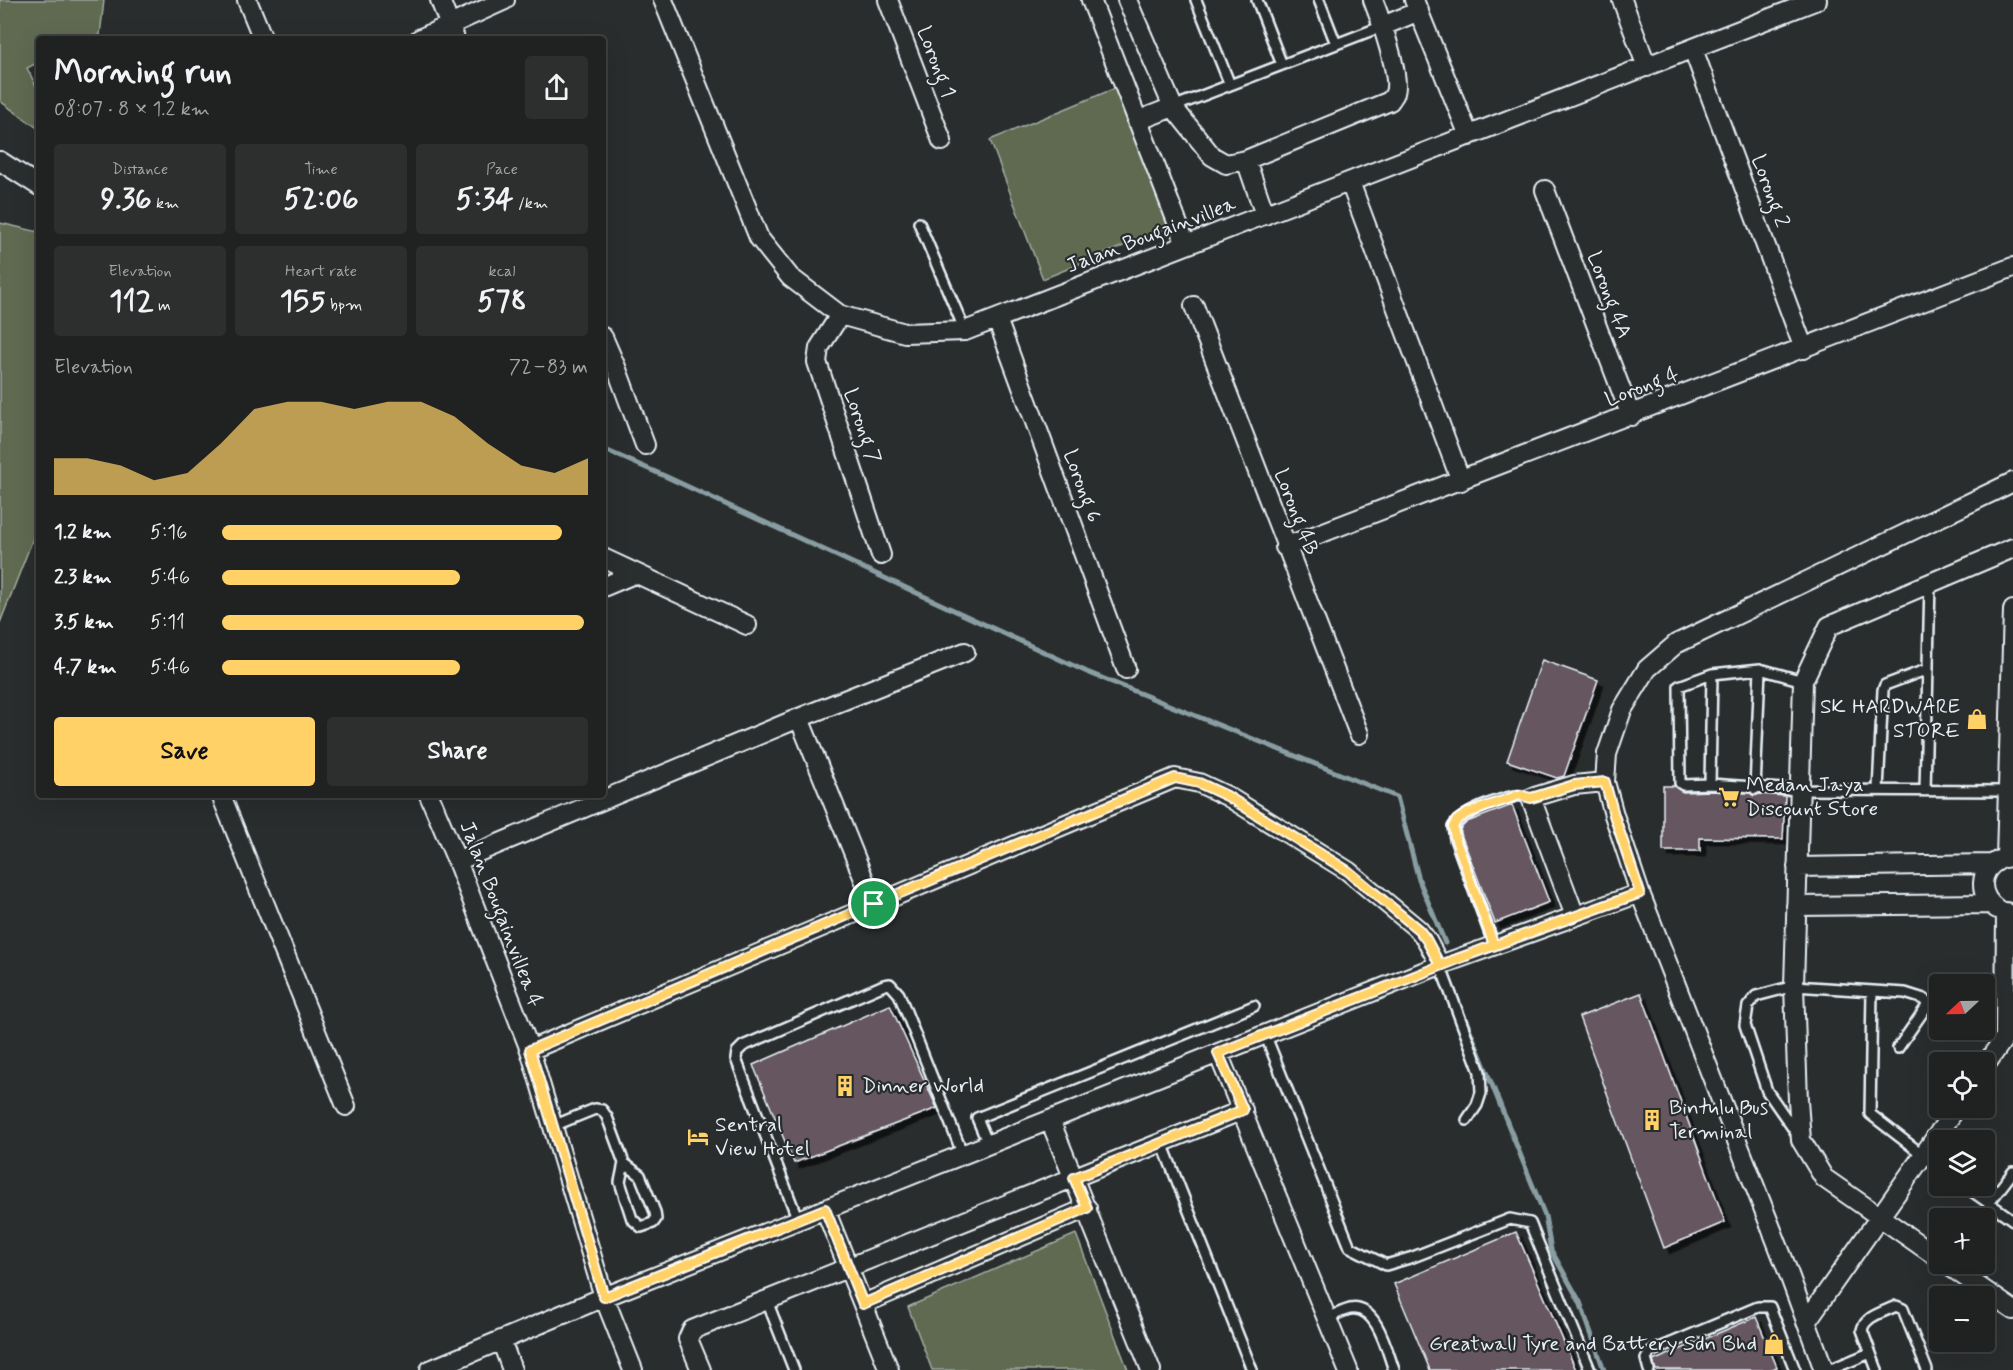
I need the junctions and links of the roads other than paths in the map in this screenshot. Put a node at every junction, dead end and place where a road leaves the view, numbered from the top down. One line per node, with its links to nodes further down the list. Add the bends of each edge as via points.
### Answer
1 (247, 0): 17 (street)
2 (440, 0): 16 (street)
3 (505, 0): 16 (street)
4 (663, 0): 38 (street, Jalan Bougainvillea, via 759,238 790,277)
5 (888, 0): 27 (street, Lorong 1)
6 (1091, 0): 25 (street)
7 (1127, 0): 24 (street)
8 (1196, 0): 23 (lane)
9 (1257, 0): 21 (lane)
10 (1319, 0): 19 (lane)
11 (1373, 0): 15 (street)
12 (1622, 0): 22 (street)
13 (1816, 0): 20 (street, Jalan Bougainvillea)
14 (1417, 6): 15 (street); 26 (street)
15 (1383, 26): 19 (lane); 28 (street, via 1396,81 1390,102)
16 (452, 32): 18 (street)
17 (262, 36)
18 (433, 36)
19 (1336, 44): 21 (lane)
20 (1693, 49): 22 (street, Jalan Bougainvillea); 42 (street, Lorong 2)
21 (1282, 64): 23 (lane)
22 (1647, 66): 26 (street, Jalan Bougainvillea)
23 (1230, 85): 24 (lane)
24 (1173, 107): 25 (street); 28 (street, via 1212,156 1226,164)
25 (1137, 121): 35 (street)
26 (1469, 136): 30 (street, Jalan Bougainvillea)
27 (942, 141)
28 (1246, 160): 33 (street)
29 (0, 162): 31 (street)
30 (1350, 182): 33 (street, Jalan Bougainvillea); 45 (street)
31 (36, 184)
32 (1545, 190): 43 (street, Lorong 4A)
33 (1265, 215): 35 (street, Jalan Bougainvillea)
34 (919, 223): 40 (lane)
35 (1186, 245): 39 (street, Jalan Bougainvillea)
36 (2013, 267): 42 (street, Lorong 4)
37 (1194, 306): 47 (street, Lorong 4B)
38 (840, 315): 40 (street, Jalan Bougainvillea, via 905,333); 49 (street, Lorong 7, via 819,348 817,362)
39 (997, 320): 40 (street, Jalan Bougainvillea); 58 (street, Lorong 6)
40 (965, 332)
41 (606, 345): 44 (street)
42 (1804, 349): 43 (street, Lorong 4)
43 (1631, 416): 45 (street, Lorong 4)
44 (645, 445)
45 (1461, 481): 47 (street, Lorong 4)
46 (2013, 482): 65 (street, via 1676,644 1647,669 1622,710 1607,754)
47 (1286, 547): 64 (street, Lorong 4B)
48 (2013, 548): 52 (street)
49 (881, 555)
50 (606, 560): 51 (street)
51 (634, 574): 53 (street); 55 (street)
52 (1930, 583): 60 (lane); 62 (street, via 1829,626)
53 (606, 586)
54 (2013, 610): 56 (street)
55 (747, 625)
56 (2013, 635): 71 (street)
57 (965, 652): 63 (street)
58 (1126, 669)
59 (1760, 669): 61 (lane); 62 (lane); 67 (lane)
60 (1928, 669): 69 (lane, via 1885,685); 70 (lane)
61 (1712, 674): 66 (lane); 66 (lane, via 1678,687 1680,783)
62 (1803, 681): 68 (street)
63 (799, 718): 76 (street); 79 (street)
64 (1359, 734)
65 (1605, 782): 74 (street, via 1574,785); 78 (street)
66 (1710, 784): 67 (lane)
67 (1755, 789): 68 (lane)
68 (1799, 790): 69 (lane); 77 (street)
69 (1878, 790): 70 (lane)
70 (1925, 791): 71 (lane)
71 (2010, 791): 75 (street)
72 (222, 798): 95 (street)
73 (430, 798): 76 (street, Jalan Bougainvillea 4)
74 (1531, 798): 83 (street); 84 (lane, via 1519,795 1468,813 1453,827)
75 (2003, 860): 77 (street); 80 (street, via 1986,871 1982,888)
76 (457, 861): 92 (street, Jalan Bougainvillea 4)
77 (1797, 867): 81 (street)
78 (1640, 893): 83 (street); 125 (street)
79 (874, 904): 85 (street, via 1175,778 1199,783 1227,796 1348,871 1419,930); 92 (street)
80 (1990, 904): 81 (street); 82 (street)
81 (1796, 906): 86 (street)
82 (2010, 912): 87 (street)
83 (1575, 916): 84 (street)
84 (1494, 945): 85 (street)
85 (1440, 965): 90 (street); 99 (lane, via 1480,1072 1481,1093)
86 (1794, 986): 88 (lane); 101 (street); 101 (lane, via 1755,996 1748,1006 1745,1025 1767,1091)
87 (2009, 989): 93 (street, via 2005,1037)
88 (1872, 991): 91 (lane, via 1905,993 1927,1002); 105 (lane, via 1870,1114)
89 (1254, 1006): 103 (lane, via 977,1118)
90 (1265, 1034): 94 (street); 138 (lane, via 1350,1247 1386,1265 1510,1219 1530,1223)
91 (1898, 1048)
92 (530, 1050): 100 (street, Jalan Bougainvillea 4)
93 (1994, 1052)
94 (1218, 1053): 96 (street); 98 (street)
95 (346, 1106)
96 (1243, 1110): 102 (street); 124 (street)
97 (1949, 1118): 105 (street)
98 (1050, 1120): 103 (street); 109 (street)
99 (1467, 1120)
100 (553, 1125): 107 (lane, via 596,1108 602,1110); 120 (street, Jalan Bougainvillea 4)
101 (1801, 1140): 114 (street, via 1824,1178)
102 (1162, 1143): 109 (street); 135 (lane)
103 (988, 1144): 104 (street)
104 (963, 1155): 113 (street); 115 (lane, via 899,994 890,984 884,985 737,1052 736,1059)
105 (1923, 1156): 106 (lane); 114 (street)
106 (1929, 1160)
107 (624, 1163): 107 (lane, via 640,1175 655,1212 653,1223 641,1227 632,1219 620,1182)
108 (2013, 1172): 111 (lane)
109 (1074, 1178): 112 (street); 118 (street)
110 (1979, 1196): 111 (lane)
111 (1989, 1203): 116 (lane)
112 (1087, 1208): 122 (street); 134 (street)
113 (825, 1209): 115 (street); 118 (street)
114 (1880, 1218): 117 (street); 125 (street)
115 (798, 1220): 120 (street)
116 (2013, 1220)
117 (1929, 1251)
118 (849, 1269): 121 (street); 122 (street)
119 (1961, 1274): 123 (street)
120 (604, 1297): 126 (street); 130 (street, Jalan Bougainvillea 4)
121 (767, 1301): 131 (street, via 692,1330 688,1339); 132 (lane)
122 (863, 1304): 133 (street)
123 (2013, 1310)
124 (1327, 1318): 136 (street); 137 (lane, via 1352,1309 1363,1310 1374,1319)
125 (1806, 1322): 141 (street)
126 (501, 1340): 128 (street); 129 (street)
127 (1870, 1353): 142 (lane); 143 (lane); 144 (lane, via 1862,1330 1864,1324 1896,1306 1903,1309)
128 (430, 1370)
129 (512, 1370)
130 (633, 1370)
131 (700, 1370)
132 (794, 1370)
133 (889, 1370)
134 (1151, 1370)
135 (1252, 1370)
136 (1348, 1370)
137 (1394, 1370)
138 (1590, 1370)
139 (1649, 1370): 140 (lane, via 1646,1359 1650,1352 1758,1307 1770,1307)
140 (1794, 1370)
141 (1824, 1370)
142 (1829, 1370)
143 (1877, 1370)
144 (1927, 1370)

